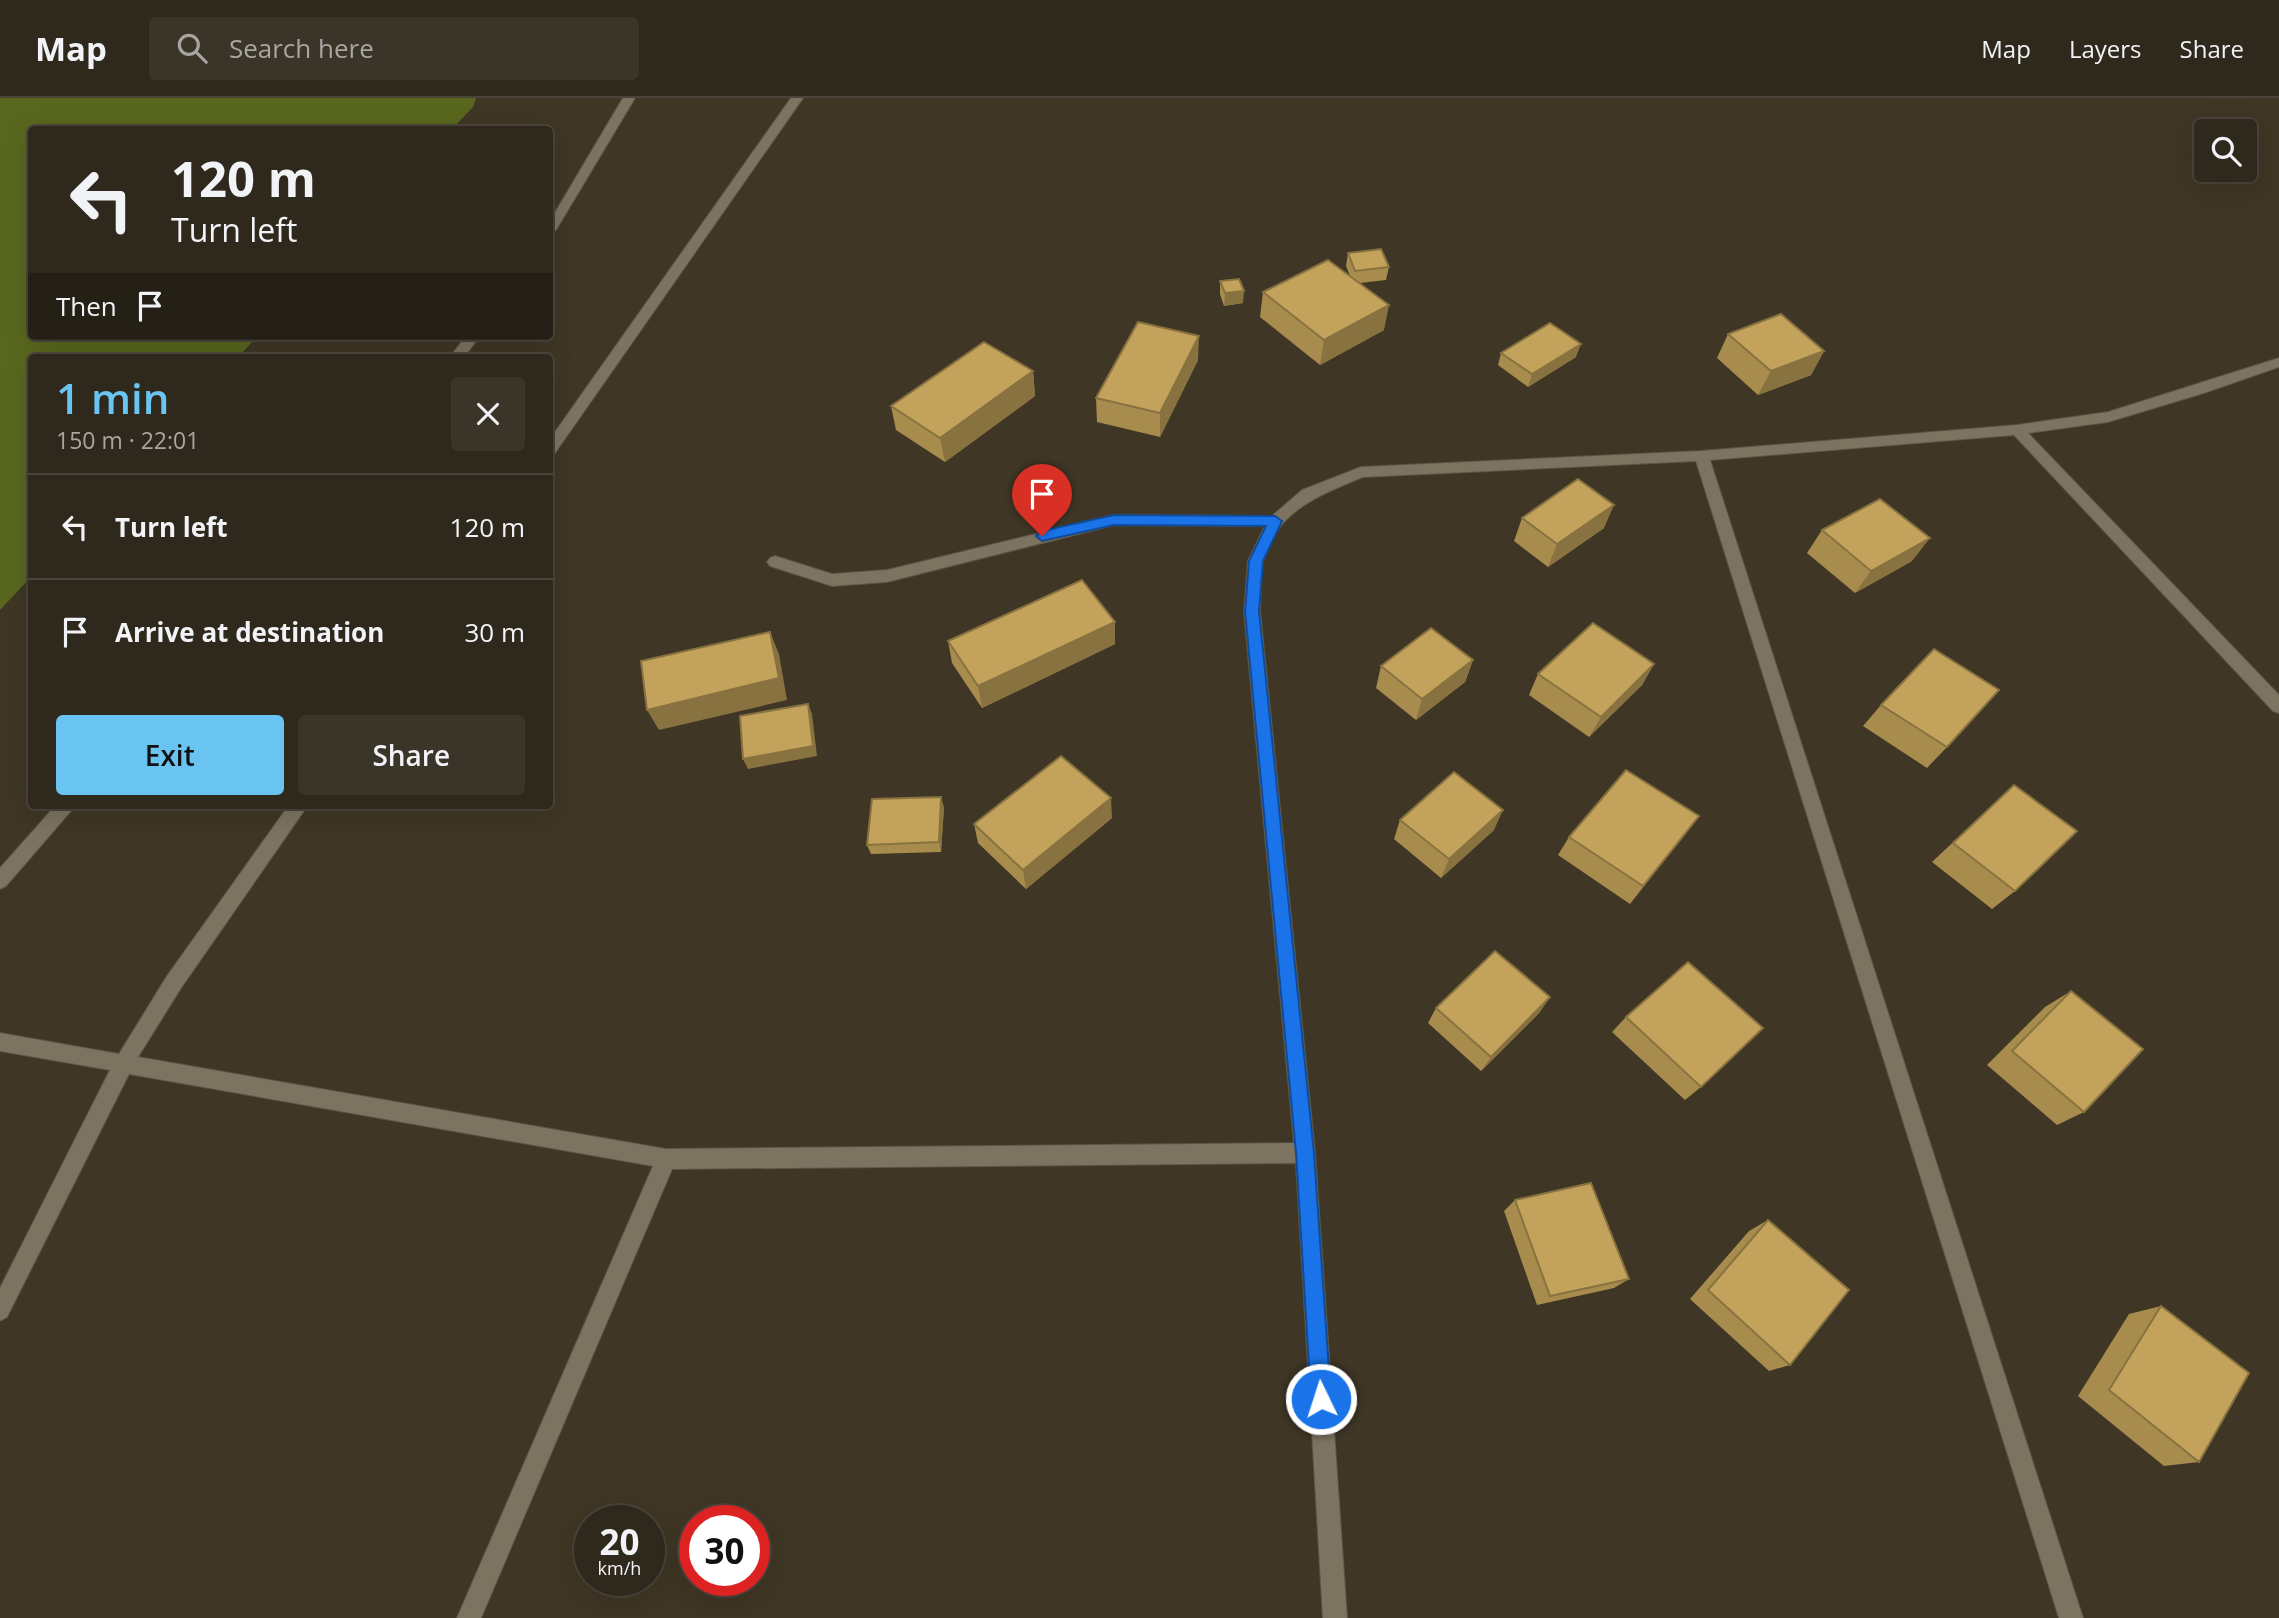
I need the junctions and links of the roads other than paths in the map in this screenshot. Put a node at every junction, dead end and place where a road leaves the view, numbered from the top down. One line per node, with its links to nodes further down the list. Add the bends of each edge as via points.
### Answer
1 (629, 98): 3 (street)
2 (797, 98): 8 (street)
3 (553, 225)
4 (470, 340): 5 (street)
5 (459, 354)
6 (2279, 362): 7 (street, via 2108,418)
7 (2017, 430): 9 (street); 12 (street)
8 (553, 445)
9 (1702, 456): 10 (street, via 1361,472 1307,494); 23 (street)
10 (1275, 521): 11 (street, via 1114,520 887,576 832,580); 18 (street, via 1256,561 1252,611)
11 (775, 562)
12 (2279, 706)
13 (63, 809): 15 (street)
14 (296, 809): 17 (street, via 174,982)
15 (0, 881)
16 (0, 1042): 17 (street)
17 (123, 1065): 19 (street); 20 (street)
18 (1305, 1153): 19 (street); 22 (street)
19 (666, 1159): 21 (street)
20 (0, 1310)
21 (469, 1618)
22 (1335, 1618)
23 (2071, 1618)

